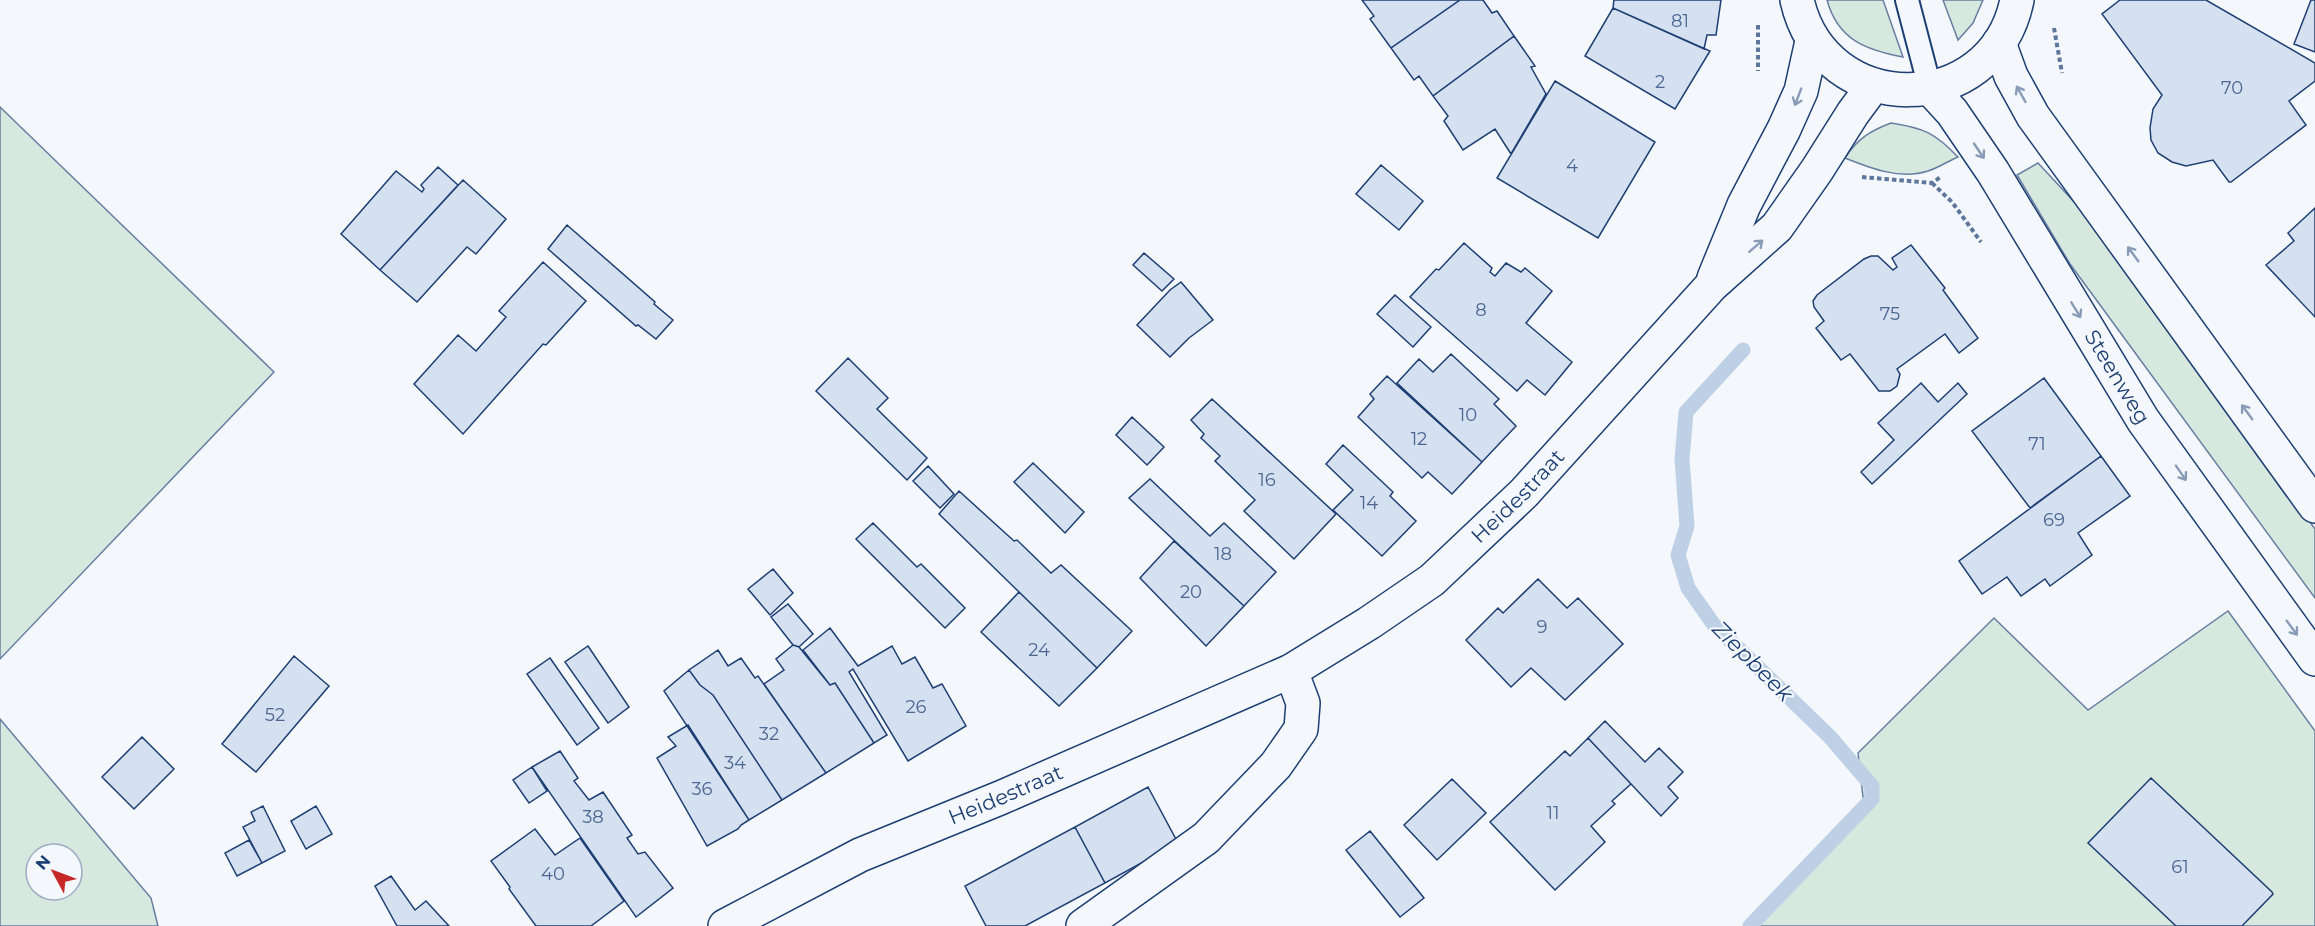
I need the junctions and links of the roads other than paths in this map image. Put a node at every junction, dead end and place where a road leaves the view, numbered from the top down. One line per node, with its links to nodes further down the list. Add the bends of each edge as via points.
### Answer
1 (1797, 0): 4 (street)
2 (1907, 0): 7 (lane)
3 (2017, 0): 5 (street, via 2014,15)
4 (1812, 41): 6 (street, via 1829,60); 8 (street, Heidestraat, one-way to 8, via 1800,91 1744,205)
5 (1999, 43): 7 (street, via 1980,64 1957,79); 9 (street, one-way to 5, via 2033,116 2010,76)
6 (1874, 86): 7 (street); 8 (street, Heidestraat, one-way to 6, via 1777,227)
7 (1930, 88): 10 (street, Steenweg, one-way to 10, via 1952,112 1993,172 2143,420)
8 (1712, 285): 11 (street, Heidestraat, via 1524,493 1432,579)
9 (2315, 506)
10 (2315, 659)
11 (1291, 671): 12 (street, Heidestraat, via 860,855); 13 (street, via 1303,703 1301,729 1276,765 1206,838)
12 (725, 926)
13 (1083, 926)

